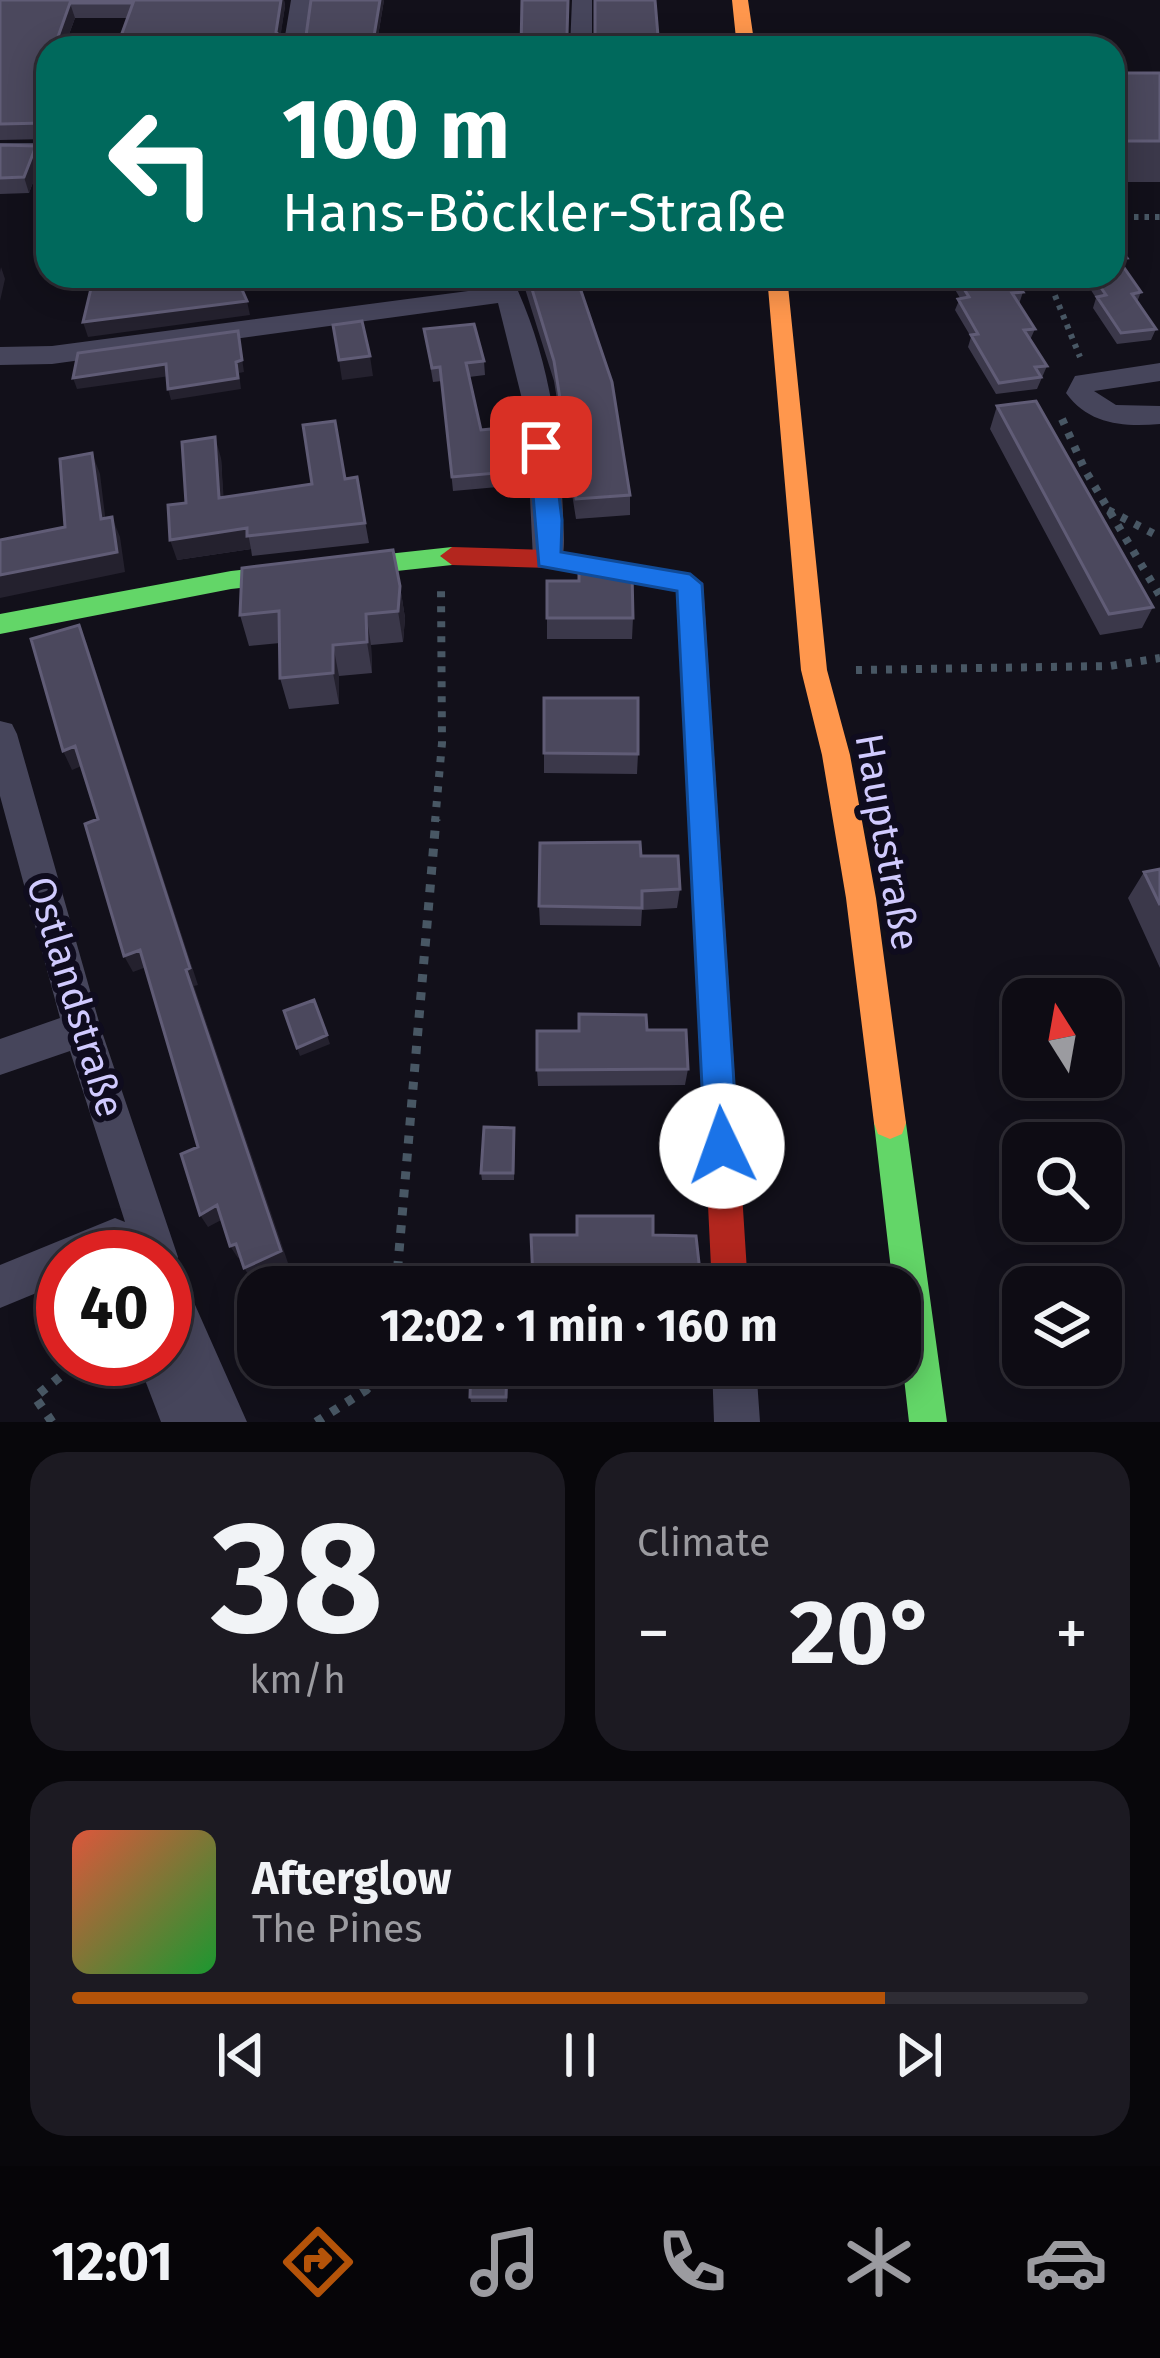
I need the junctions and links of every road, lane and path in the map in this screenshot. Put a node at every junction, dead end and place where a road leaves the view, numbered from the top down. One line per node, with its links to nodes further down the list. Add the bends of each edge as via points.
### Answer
1 (301, 0): 4 (street)
2 (582, 0): 5 (street)
3 (740, 0): 6 (main road)
4 (296, 36)
5 (581, 36)
6 (744, 36)
7 (36, 149): 8 (street)
8 (0, 150)
9 (1125, 217): 10 (path)
10 (1160, 218)
11 (484, 288): 15 (street, via 52,355)
12 (504, 288): 22 (street, via 532,374)
13 (778, 288): 26 (main road, Hauptstraße)
14 (1052, 288): 17 (path, via 1080,355)
15 (0, 356)
16 (1160, 372): 17 (street)
17 (1082, 387): 18 (street, via 1090,406 1108,415); 19 (path, via 1058,411)
18 (1160, 415)
19 (1108, 510): 20 (path); 23 (path)
20 (1160, 537)
21 (440, 556): 22 (main road); 24 (main road, via 231,580); 31 (path, via 442,743)
22 (548, 560): 32 (main road, via 690,584)
23 (1160, 596)
24 (0, 624)
25 (1160, 658): 26 (path, via 1003,670)
26 (814, 670): 45 (main road, Hauptstraße, via 861,898)
27 (0, 734): 28 (street, Ostlandstraße)
28 (82, 1029): 29 (street); 30 (street, Ostlandstraße)
29 (0, 1057)
30 (148, 1230)
31 (398, 1266)
32 (729, 1266)
33 (36, 1272): 34 (street)
34 (0, 1287)
35 (192, 1344): 42 (street)
36 (49, 1386): 40 (path, via 35,1397)
37 (170, 1386): 41 (street)
38 (370, 1386): 43 (path)
39 (735, 1386): 44 (street)
40 (52, 1422)
41 (184, 1422)
42 (224, 1422)
43 (316, 1422)
44 (737, 1422)
45 (928, 1422)

